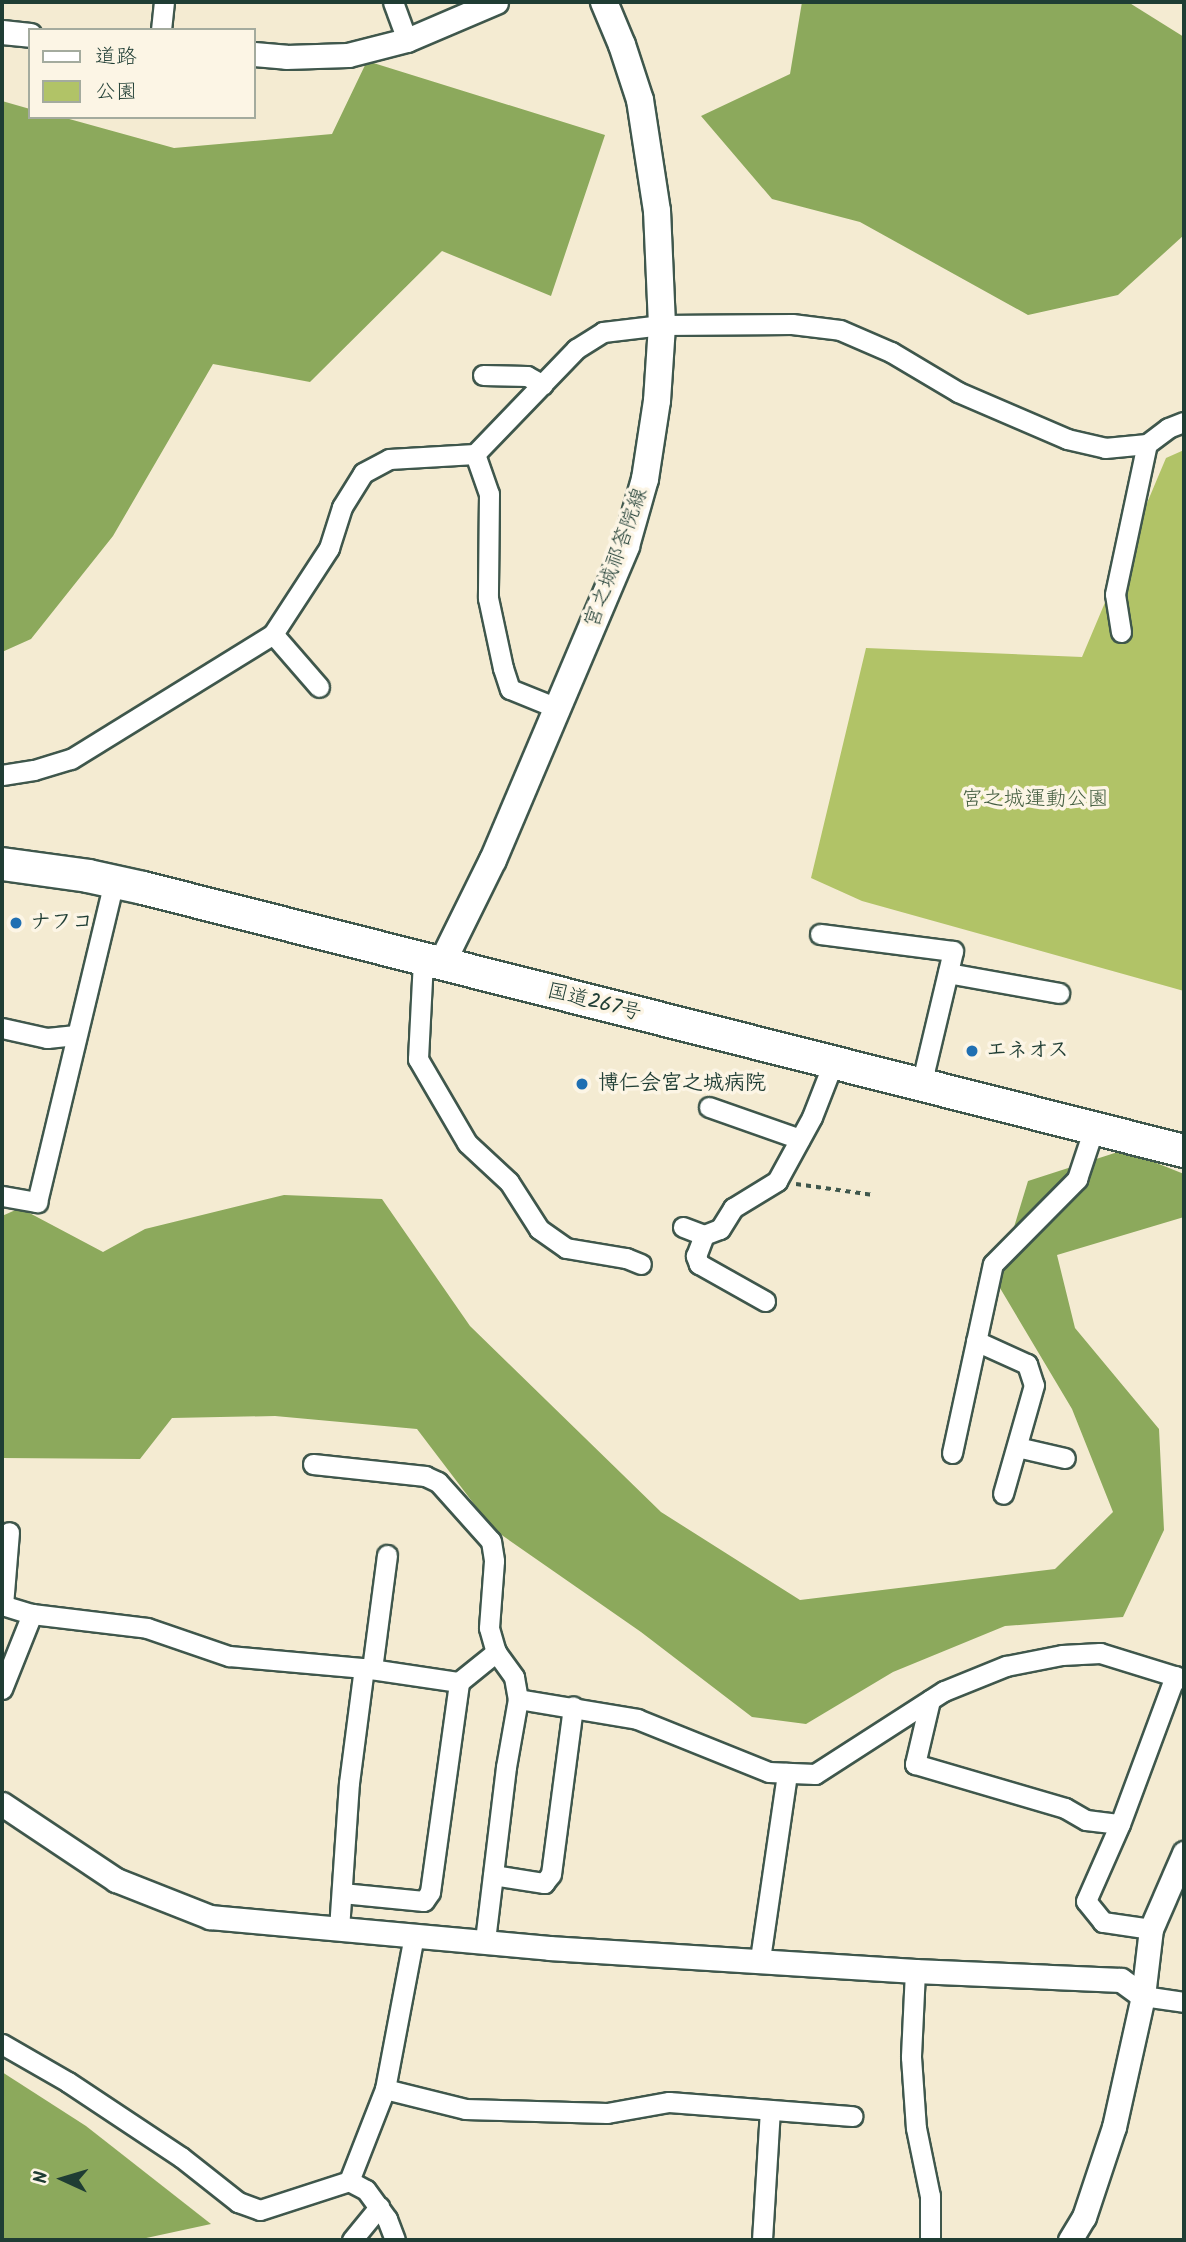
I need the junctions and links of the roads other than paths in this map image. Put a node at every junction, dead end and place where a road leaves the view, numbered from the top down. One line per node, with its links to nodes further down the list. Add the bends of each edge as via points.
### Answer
1 (164, 2): 5 (street)
2 (393, 2): 8 (street)
3 (496, 2): 8 (street)
4 (604, 2): 10 (main road, 宮之城祁答院線, via 640,100 657,211)
5 (161, 28)
6 (2, 33): 7 (street)
7 (28, 35)
8 (407, 40): 9 (street, via 348,55)
9 (256, 54)
10 (662, 326): 12 (street, via 603,332 576,349); 14 (street, via 792,324 840,330 891,352 958,391 1067,439 1105,449); 19 (main road, 宮之城祁答院線, via 645,479 626,546)
11 (483, 375): 12 (street, via 527,376)
12 (543, 385): 15 (street)
13 (1184, 422): 14 (street)
14 (1147, 444): 16 (street, via 1115,594)
15 (474, 454): 17 (street, via 389,458 363,472 342,507 329,548); 19 (street, via 489,495 488,598 503,668 510,689)
16 (1121, 632)
17 (273, 634): 18 (street); 20 (street, via 71,759)
18 (319, 687)
19 (557, 708): 24 (main road, 宮之城祁答院線, via 493,860)
20 (2, 775)
21 (2, 864): 22 (highway, 国道267号)
22 (114, 882): 24 (highway, 国道267号); 28 (street)
23 (820, 934): 25 (street, via 953,951)
24 (432, 963): 29 (highway, 国道267号); 38 (street, via 418,1059 467,1143 509,1182 539,1229 566,1248)
25 (948, 973): 26 (street); 30 (street)
26 (1059, 993)
27 (2, 1028): 28 (street, via 47,1038)
28 (76, 1035): 35 (street, via 37,1202)
29 (833, 1063): 30 (highway, 国道267号); 33 (street)
30 (921, 1085): 32 (highway, 国道267号)
31 (709, 1107): 33 (street)
32 (1094, 1128): 34 (highway, 国道267号); 40 (street, via 1077,1179 993,1264)
33 (800, 1139): 37 (street, via 777,1181 733,1208 720,1229)
34 (1184, 1151)
35 (2, 1196)
36 (683, 1227): 37 (street)
37 (704, 1235): 39 (street, via 696,1256 699,1264)
38 (642, 1265)
39 (765, 1301)
40 (976, 1341): 41 (street, via 1027,1364 1034,1385); 42 (street)
41 (1017, 1447): 43 (street); 45 (street)
42 (952, 1453)
43 (1065, 1458)
44 (313, 1464): 50 (street, via 425,1476 438,1482 491,1541 489,1628)
45 (1003, 1494)
46 (9, 1532): 48 (street)
47 (387, 1555): 51 (street)
48 (2, 1605): 49 (street)
49 (32, 1614): 51 (street, via 148,1628 229,1656); 54 (street)
50 (496, 1652): 53 (street); 55 (street, via 514,1677)
51 (368, 1669): 53 (street); 63 (street, via 349,1783)
52 (1180, 1677): 56 (street, via 1100,1653 1062,1654 1006,1667); 60 (street)
53 (459, 1682): 63 (street, via 430,1892 424,1901)
54 (2, 1689)
55 (518, 1699): 57 (street); 62 (street)
56 (930, 1700): 58 (street, via 815,1774); 60 (street, via 915,1764 1065,1808 1086,1820)
57 (573, 1706): 58 (street, via 637,1719 769,1772); 62 (street, via 551,1874 544,1883)
58 (787, 1773): 68 (street)
59 (2, 1804): 64 (street, via 116,1880 210,1917)
60 (1120, 1824): 65 (street, via 1086,1901 1103,1923)
61 (1184, 1853): 65 (street)
62 (493, 1875): 67 (street)
63 (342, 1893): 64 (street)
64 (339, 1929): 66 (street)
65 (1151, 1929): 70 (street)
66 (414, 1935): 67 (street); 73 (street)
67 (485, 1941): 68 (street)
68 (760, 1959): 69 (street)
69 (915, 1971): 70 (street, via 1121,1980); 81 (street, via 911,2057 916,2128 930,2196)
70 (1143, 1996): 71 (street); 82 (street, via 1114,2127 1084,2217)
71 (1184, 2002)
72 (2, 2044): 76 (street, via 136,2127 237,2202 260,2210)
73 (385, 2089): 74 (street, via 465,2109 607,2113 669,2102); 76 (street)
74 (770, 2110): 75 (street); 80 (street)
75 (852, 2116)
76 (349, 2180): 77 (street, via 366,2190)
77 (379, 2207): 78 (street); 79 (street)
78 (352, 2240)
79 (395, 2240)
80 (762, 2240)
81 (930, 2240)
82 (1070, 2240)

